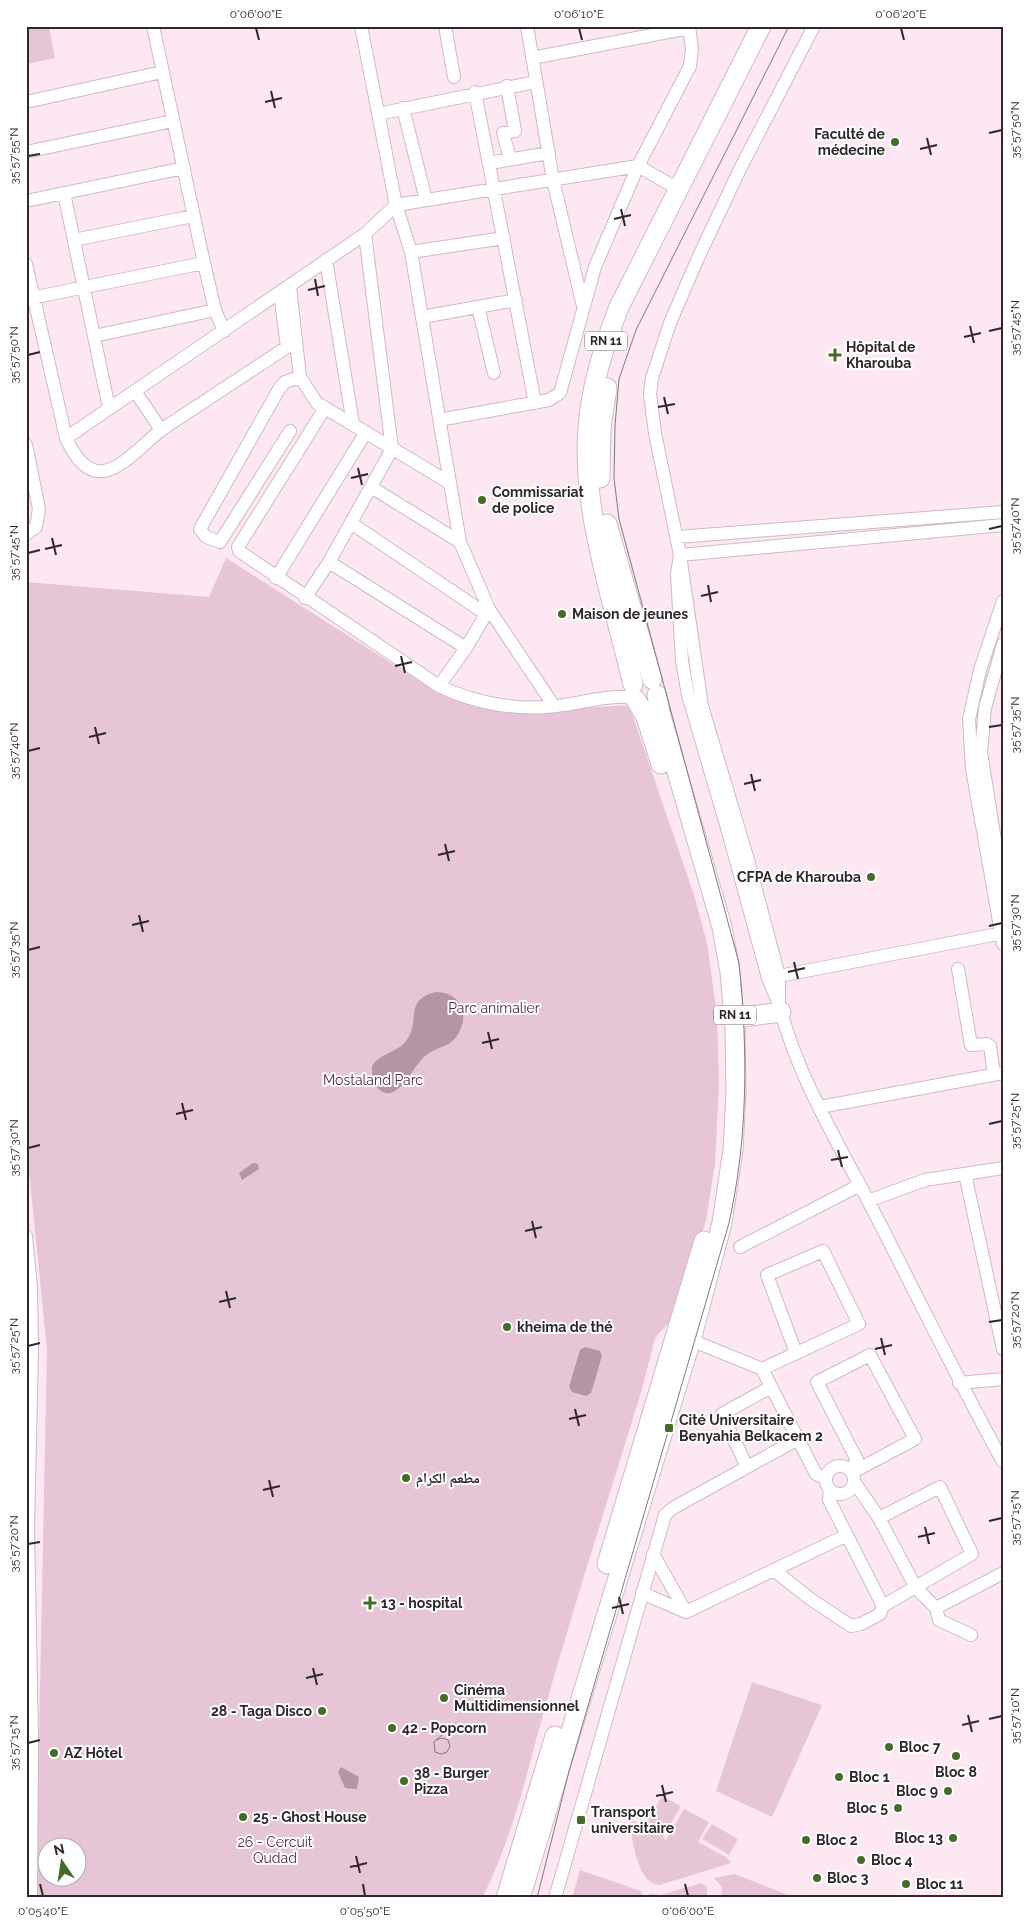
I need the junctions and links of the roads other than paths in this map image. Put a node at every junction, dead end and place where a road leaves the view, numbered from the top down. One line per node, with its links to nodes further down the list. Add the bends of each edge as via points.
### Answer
1 (153, 26): 10 (street)
2 (361, 26): 17 (street)
3 (445, 26): 11 (street)
4 (527, 26): 9 (street)
5 (761, 26): 26 (highway, RN 11)
6 (771, 26): 84 (highway, RN 11, via 644,280 616,349 606,391 601,428 602,507)
7 (814, 26): 72 (street, via 698,258 670,322 652,378 650,394 655,433)
8 (689, 27): 9 (street); 22 (street, via 690,66)
9 (532, 58): 12 (street)
10 (162, 72): 15 (street); 18 (street)
11 (454, 77)
12 (535, 82): 13 (street); 20 (street)
13 (507, 86): 14 (street); 21 (street, via 515,131 504,132 510,159)
14 (475, 92): 16 (street); 21 (street)
15 (26, 102)
16 (403, 108): 17 (street); 28 (street)
17 (378, 114): 30 (street)
18 (173, 121): 19 (street); 23 (street)
19 (26, 152)
20 (549, 153): 21 (street); 24 (street)
21 (490, 163): 25 (street)
22 (638, 166): 24 (street); 26 (street); 40 (street)
23 (184, 168): 27 (street); 31 (street)
24 (553, 180): 25 (street); 37 (street)
25 (495, 189): 28 (street); 33 (street)
26 (678, 189): 85 (highway, RN 11, via 623,299 604,345 588,428 587,471 591,509)
27 (64, 193): 29 (street); 34 (street)
28 (426, 200): 30 (street)
29 (26, 201)
30 (396, 205): 32 (street); 35 (street)
31 (193, 216): 34 (street); 38 (street)
32 (365, 234): 36 (street); 64 (street)
33 (504, 238): 35 (street); 44 (street)
34 (74, 240): 41 (street)
35 (411, 252): 48 (street)
36 (326, 260): 42 (street); 58 (street)
37 (573, 262): 40 (street); 46 (street)
38 (204, 263): 41 (street); 47 (street)
39 (26, 264): 43 (street)
40 (595, 267): 46 (street)
41 (83, 286): 43 (street); 50 (street)
42 (285, 290): 49 (street); 52 (street); 59 (street, via 288,347)
43 (30, 298): 62 (street)
44 (516, 300): 45 (street); 54 (street)
45 (478, 307): 48 (street); 51 (street)
46 (583, 309): 54 (street, via 562,391 554,399)
47 (215, 310): 49 (street); 50 (street)
48 (422, 317): 57 (street)
49 (224, 331): 53 (street)
50 (94, 336): 55 (street)
51 (494, 373)
52 (300, 377): 56 (street, via 317,403); 60 (street, via 285,382 280,388 200,529 206,538 220,542)
53 (135, 391): 55 (street); 59 (street)
54 (535, 403): 57 (street)
55 (109, 408): 62 (street)
56 (325, 408): 58 (street); 77 (street, via 238,547 239,552)
57 (439, 420): 65 (street)
58 (353, 424): 61 (street)
59 (161, 430): 62 (street, via 114,469 96,472 79,460)
60 (290, 431)
61 (366, 432): 64 (street); 77 (street)
62 (66, 438)
63 (26, 445): 71 (street, via 39,509 36,527)
64 (392, 449): 65 (street); 66 (street)
65 (448, 482): 73 (street)
66 (371, 487): 68 (street); 73 (street)
67 (1003, 512): 70 (street)
68 (351, 523): 76 (street); 80 (street)
69 (1003, 525): 74 (street)
70 (829, 526): 72 (street); 74 (street)
71 (26, 534)
72 (677, 537): 75 (street)
73 (460, 542): 80 (street)
74 (830, 542): 75 (street)
75 (680, 555): 90 (street, via 702,706); 91 (street, via 677,574 682,661 688,695 768,978)
76 (329, 562): 78 (street); 82 (street)
77 (276, 578): 78 (street)
78 (305, 598): 83 (street)
79 (1003, 602): 88 (street, via 980,670 969,719 972,769)
80 (487, 611): 82 (street); 86 (street)
81 (1003, 644): 87 (street, via 985,708 981,752)
82 (466, 648): 83 (street)
83 (439, 686): 86 (street, via 491,704)
84 (654, 687): 85 (highway, via 643,677); 92 (highway, RN 11, via 722,927)
85 (630, 693): 86 (street); 131 (highway, RN 11, via 646,717 689,848 721,975 724,1048 720,1150 710,1221)
86 (554, 706)
87 (1003, 890)
88 (1002, 937): 90 (street)
89 (958, 969): 93 (street, via 971,1045 990,1046)
90 (779, 976): 91 (street)
91 (780, 1008): 92 (highway); 94 (street, via 793,1051)
92 (735, 1018): 101 (highway, RN 11, via 733,1150 722,1224)
93 (998, 1073): 94 (street)
94 (820, 1107): 97 (street)
95 (1003, 1168): 96 (street)
96 (965, 1174): 98 (street, via 924,1180); 102 (street)
97 (860, 1185): 98 (street); 100 (street)
98 (868, 1200): 107 (street)
99 (26, 1236): 103 (street, via 31,1287)
100 (740, 1247)
101 (691, 1340): 105 (street); 132 (highway, RN 11)
102 (1003, 1348)
103 (29, 1350): 109 (street)
104 (796, 1353): 104 (street, via 859,1324 823,1251 767,1275); 105 (street)
105 (762, 1369): 108 (street)
106 (1003, 1379): 107 (street)
107 (959, 1383): 111 (street)
108 (771, 1387): 110 (street); 112 (street, via 722,1414)
109 (28, 1425): 116 (street)
110 (798, 1438): 112 (street); 114 (street, via 816,1474)
111 (1003, 1462)
112 (747, 1467): 118 (street, via 671,1509 660,1525)
113 (853, 1475): 113 (street, via 915,1439 870,1355 818,1382 857,1460); 114 (street, via 845,1494); 114 (street, via 844,1466 835,1466 828,1472); 115 (street)
114 (828, 1485): 117 (street, via 829,1500)
115 (880, 1518): 121 (street); 121 (street, via 940,1487 972,1554)
116 (27, 1527): 126 (street)
117 (847, 1535): 119 (street); 123 (street)
118 (653, 1554): 122 (street); 125 (street)
119 (774, 1571): 123 (street, via 851,1626 880,1614); 125 (street)
120 (1003, 1574): 124 (street)
121 (916, 1588): 123 (street); 124 (street)
122 (642, 1593): 125 (street); 133 (street)
123 (883, 1606)
124 (936, 1608): 127 (street, via 939,1620)
125 (686, 1612)
126 (28, 1632): 128 (street)
127 (971, 1635)
128 (29, 1738): 129 (street)
129 (28, 1842): 130 (street)
130 (30, 1898)
131 (506, 1898)
132 (520, 1898)
133 (555, 1898)

